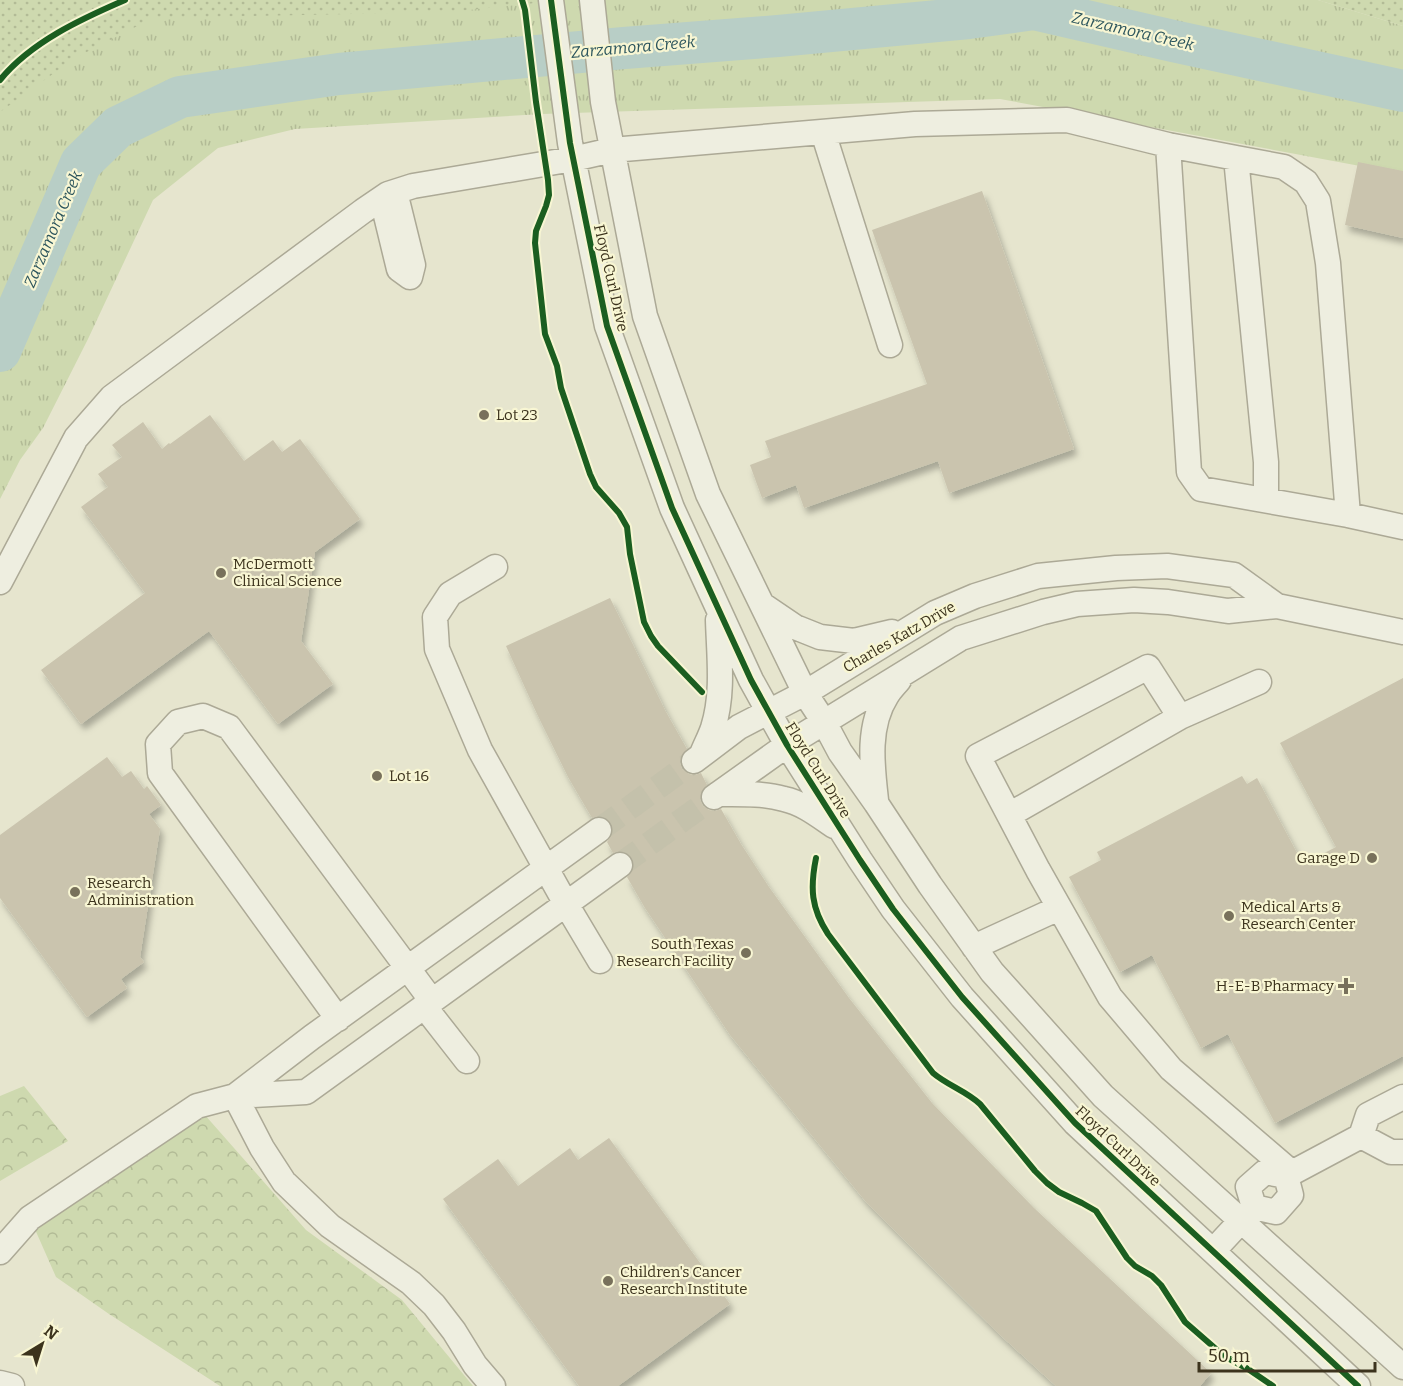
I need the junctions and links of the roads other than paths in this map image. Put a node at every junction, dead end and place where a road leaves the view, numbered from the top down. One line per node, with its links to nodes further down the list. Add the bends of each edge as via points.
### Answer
1 (552, 4): 7 (street, Floyd Curl Drive)
2 (592, 4): 5 (street, Floyd Curl Drive)
3 (823, 132): 4 (street, via 915,124 1067,120); 5 (street); 8 (street)
4 (1168, 145): 6 (street); 9 (street, via 1190,472 1201,489)
5 (612, 150): 7 (street); 14 (street, Floyd Curl Drive, via 645,316 708,494)
6 (1236, 158): 9 (street, via 1266,462); 10 (street, via 1284,167 1306,182 1318,201 1328,263)
7 (573, 159): 13 (street, via 413,186 388,195 112,397 76,438); 16 (street, Floyd Curl Drive, via 607,326 672,508)
8 (890, 345)
9 (1266, 500): 10 (street)
10 (1348, 515): 11 (street)
11 (1403, 527)
12 (495, 567): 31 (street, via 450,594 435,618 437,649 480,750)
13 (0, 582)
14 (764, 606): 17 (street, via 795,627 820,637 854,641); 21 (street, Floyd Curl Drive)
15 (1277, 606): 17 (street, Charles Katz Drive, via 1234,575 1167,566 1116,568 1038,576 975,596); 18 (street, Charles Katz Drive); 19 (street, Charles Katz Drive, via 1228,611 1134,600 1077,604 961,638)
16 (718, 608): 22 (street, Floyd Curl Drive); 22 (street, Charles Katz Drive, via 718,706 713,728 698,758 739,727)
17 (912, 627): 21 (street, Charles Katz Drive)
18 (1403, 632)
19 (906, 672): 24 (street, Charles Katz Drive); 26 (street, via 886,696 875,722 872,755)
20 (1259, 682): 23 (street)
21 (805, 693): 22 (street, Charles Katz Drive); 24 (street, Floyd Curl Drive)
22 (768, 712): 25 (street, Floyd Curl Drive)
23 (1180, 717): 27 (street); 27 (street, via 1148,667 978,756)
24 (824, 722): 25 (street, Charles Katz Drive); 26 (street, Floyd Curl Drive)
25 (787, 745): 29 (street, Floyd Curl Drive); 29 (street, Charles Katz Drive, via 716,796 785,799 810,809)
26 (876, 803): 34 (street, Floyd Curl Drive)
27 (1009, 815): 33 (street)
28 (599, 830): 31 (street)
29 (843, 833): 46 (street, Floyd Curl Drive, via 893,909 962,997 1075,1123)
30 (620, 865): 32 (street)
31 (546, 868): 32 (street); 36 (street)
32 (566, 904): 35 (street); 37 (street)
33 (1059, 908): 34 (street); 44 (street, via 1110,997 1171,1069)
34 (974, 947): 45 (street, Floyd Curl Drive, via 1103,1096)
35 (600, 961)
36 (408, 968): 37 (street); 38 (street); 38 (street, via 229,727 204,716 178,722 158,744 160,772)
37 (428, 1003): 39 (street); 40 (street, via 306,1092)
38 (338, 1019): 40 (street)
39 (467, 1061)
40 (235, 1095): 47 (street, via 197,1106 30,1218); 51 (street, via 284,1182 330,1226 411,1283 434,1305)
41 (1403, 1097): 42 (street, via 1368,1115)
42 (1361, 1136): 43 (street, via 1391,1152); 44 (street)
43 (1403, 1152)
44 (1288, 1174): 45 (street, via 1265,1172 1248,1187)
45 (1248, 1214): 46 (street); 48 (street, Floyd Curl Drive)
46 (1213, 1251): 52 (street, Floyd Curl Drive)
47 (0, 1252)
48 (1403, 1367)
49 (0, 1383): 50 (street)
50 (12, 1386)
51 (493, 1386)
52 (1358, 1386)

